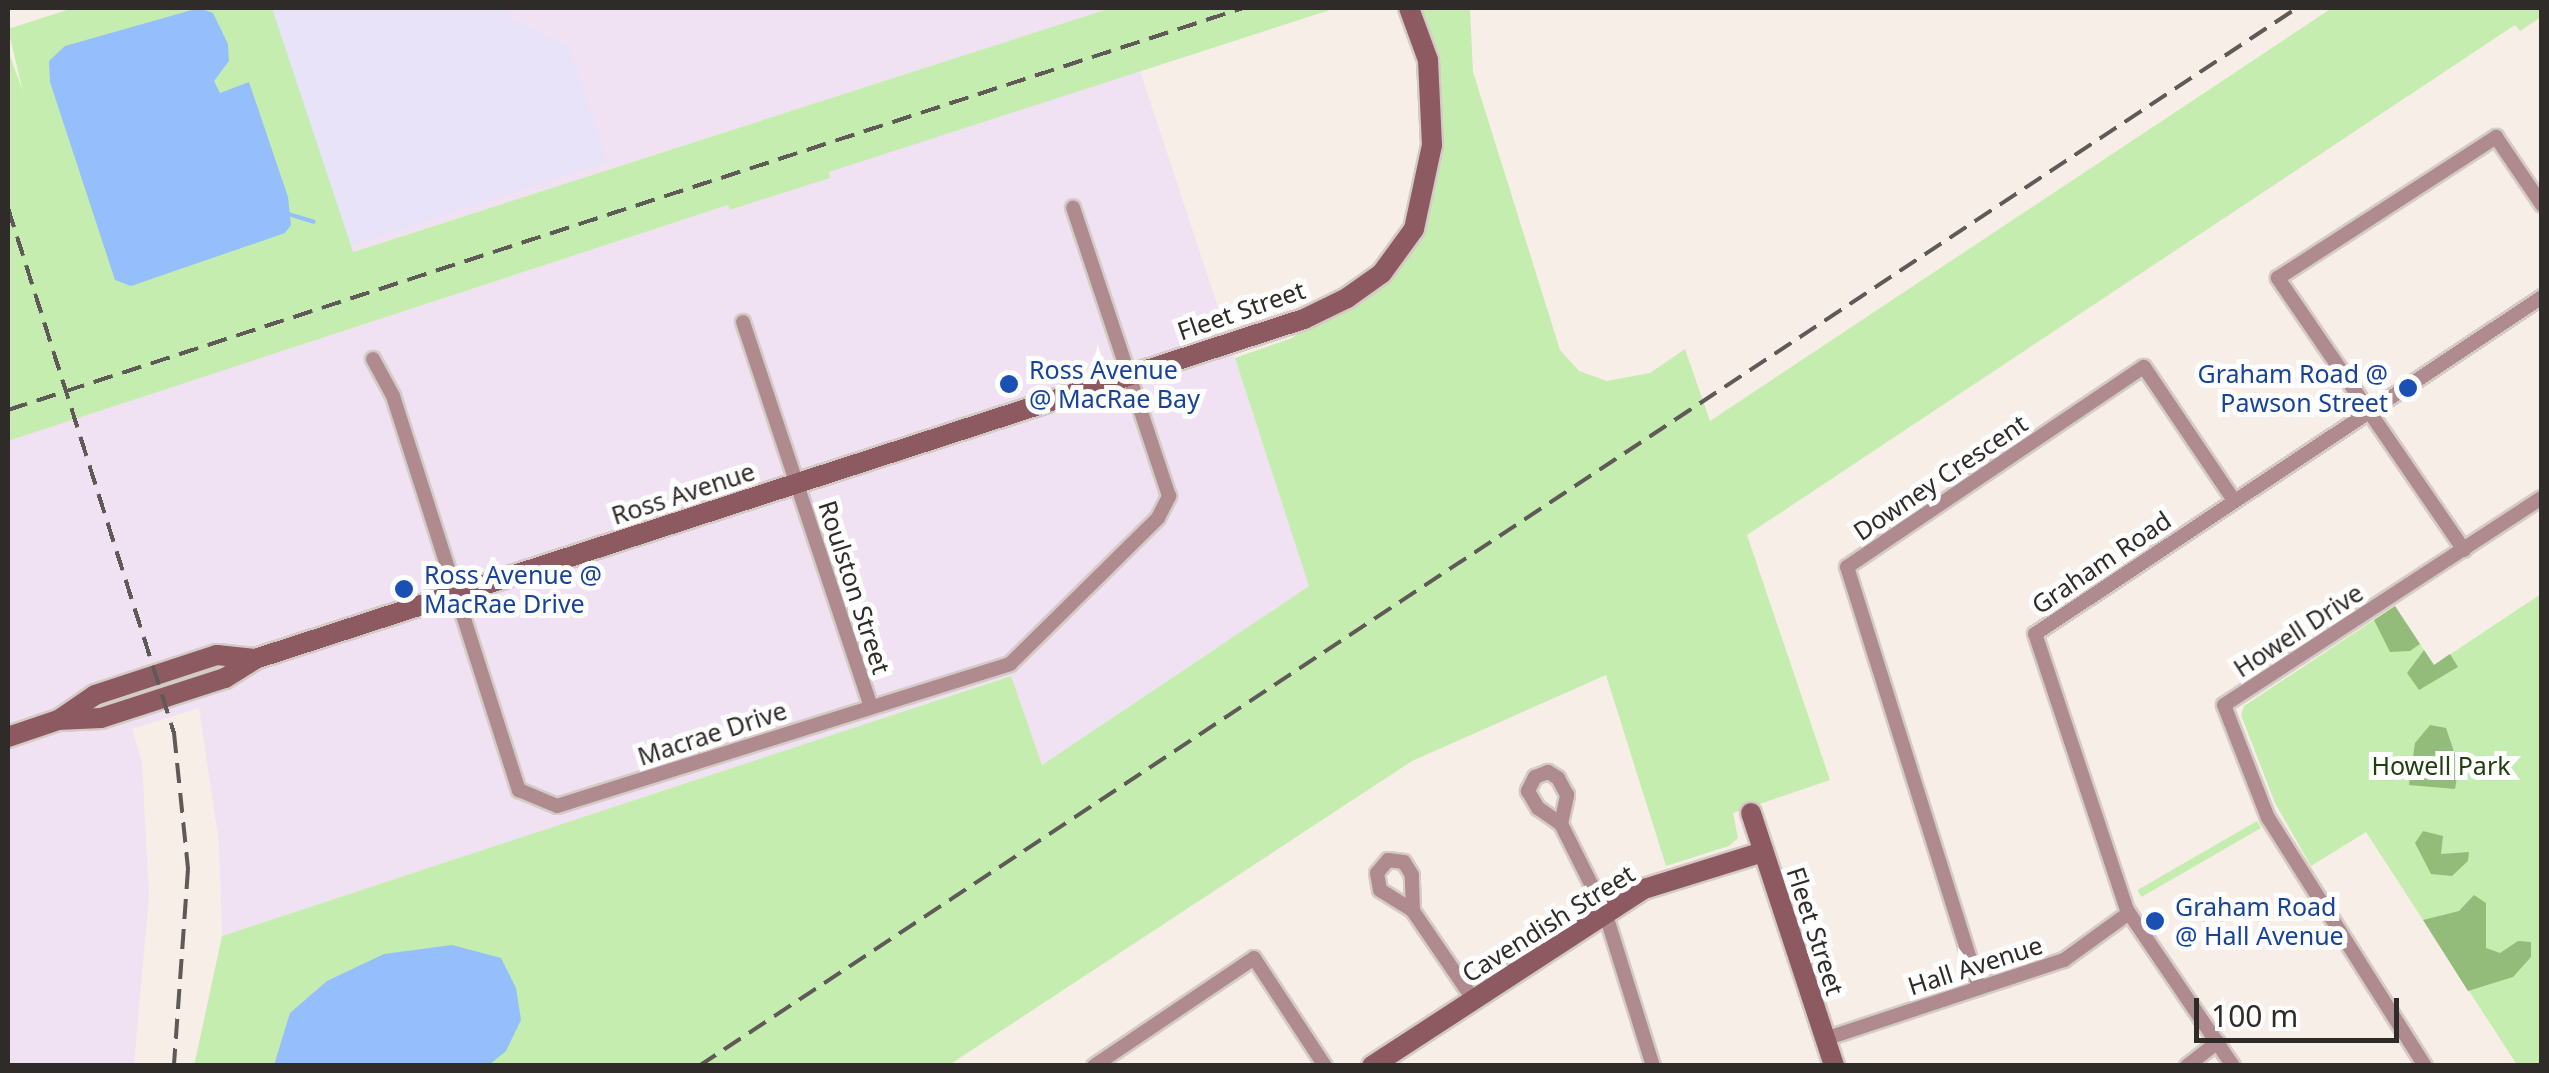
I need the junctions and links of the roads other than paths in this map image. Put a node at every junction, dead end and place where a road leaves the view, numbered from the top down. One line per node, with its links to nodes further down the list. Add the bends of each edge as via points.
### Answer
1 (1409, 8): 7 (main road, Fleet Street, via 1428,60 1432,145 1414,230 1382,273 1304,319)
2 (2542, 205): 8 (street, via 2496,137 2278,278)
3 (1073, 208): 7 (street, Macrae Drive)
4 (2542, 297): 8 (street, Graham Road)
5 (743, 322): 9 (street, Roulston Street)
6 (373, 358): 13 (street, Macrae Drive, via 393,396)
7 (1128, 374): 9 (main road, Ross Avenue); 14 (street, Macrae Drive, via 1169,496 1158,518 1010,664)
8 (2370, 410): 11 (street, Graham Road); 12 (street)
9 (796, 482): 13 (main road, Ross Avenue); 14 (street, Roulston Street)
10 (2542, 498): 12 (street, Howell Drive)
11 (2233, 499): 21 (street, Graham Road, via 2035,634); 22 (street, Downey Crescent, via 2144,368 1847,566)
12 (2464, 550): 33 (street, Howell Drive, via 2224,705 2268,818)
13 (457, 593): 14 (street, Macrae Drive, via 519,790 557,806); 15 (main road, Ross Avenue, via 255,659 226,678 101,718 58,720)
14 (871, 706)
15 (8, 737)
16 (1751, 813): 18 (main road, Fleet Street)
17 (1562, 824): 20 (street)
18 (1764, 852): 20 (main road, Cavendish Street, via 1644,890); 24 (main road, Fleet Street)
19 (1413, 911): 23 (street)
20 (1605, 912): 23 (main road, Cavendish Street); 29 (street)
21 (2129, 913): 22 (street, Hall Avenue, via 2064,960); 25 (street, Graham Road)
22 (1979, 988): 24 (street, Hall Avenue)
23 (1473, 999): 28 (main road, Cavendish Street)
24 (1825, 1039): 30 (main road, Fleet Street)
25 (2218, 1042): 31 (street); 32 (street, Graham Road)
26 (1094, 1066): 27 (street, via 1254,958)
27 (1325, 1066)
28 (1372, 1066)
29 (1653, 1066)
30 (1834, 1066)
31 (2187, 1066)
32 (2233, 1066)
33 (2424, 1066)

